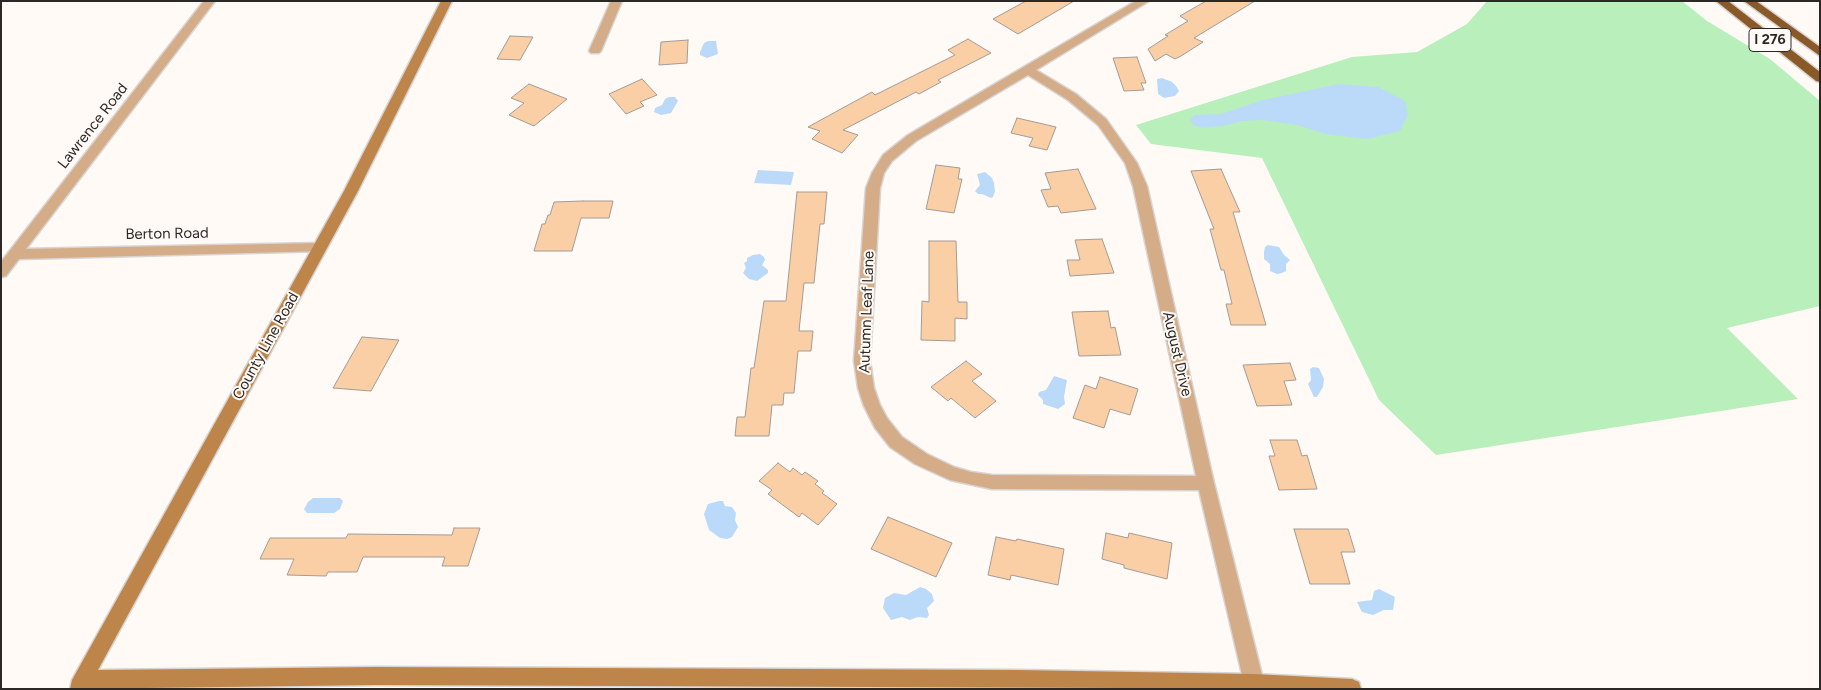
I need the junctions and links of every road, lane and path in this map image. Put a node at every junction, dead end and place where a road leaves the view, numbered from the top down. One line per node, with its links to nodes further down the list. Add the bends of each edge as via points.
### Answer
1 (210, 1): 12 (street, Lawrence Road)
2 (447, 1): 11 (street, County Line Road)
3 (617, 1): 7 (street)
4 (1144, 1): 9 (street, Autumn Leaf Lane)
5 (1721, 1): 10 (highway, I 276)
6 (1749, 1): 8 (highway, I 276)
7 (595, 50)
8 (1820, 53)
9 (1028, 70): 14 (street, August Drive, via 1086,107 1110,131 1140,186); 14 (street, Autumn Leaf Lane, via 900,146 878,173 870,233 862,361 872,406 896,442 921,459 971,479 992,482)
10 (1820, 78)
11 (320, 248): 12 (street, Berton Road); 16 (street, County Line Road)
12 (15, 254): 13 (street, Lawrence Road)
13 (1, 272)
14 (1206, 483): 15 (street, August Drive)
15 (1254, 683): 16 (street, via 377,676); 17 (street)
16 (81, 684)
17 (1352, 689)

